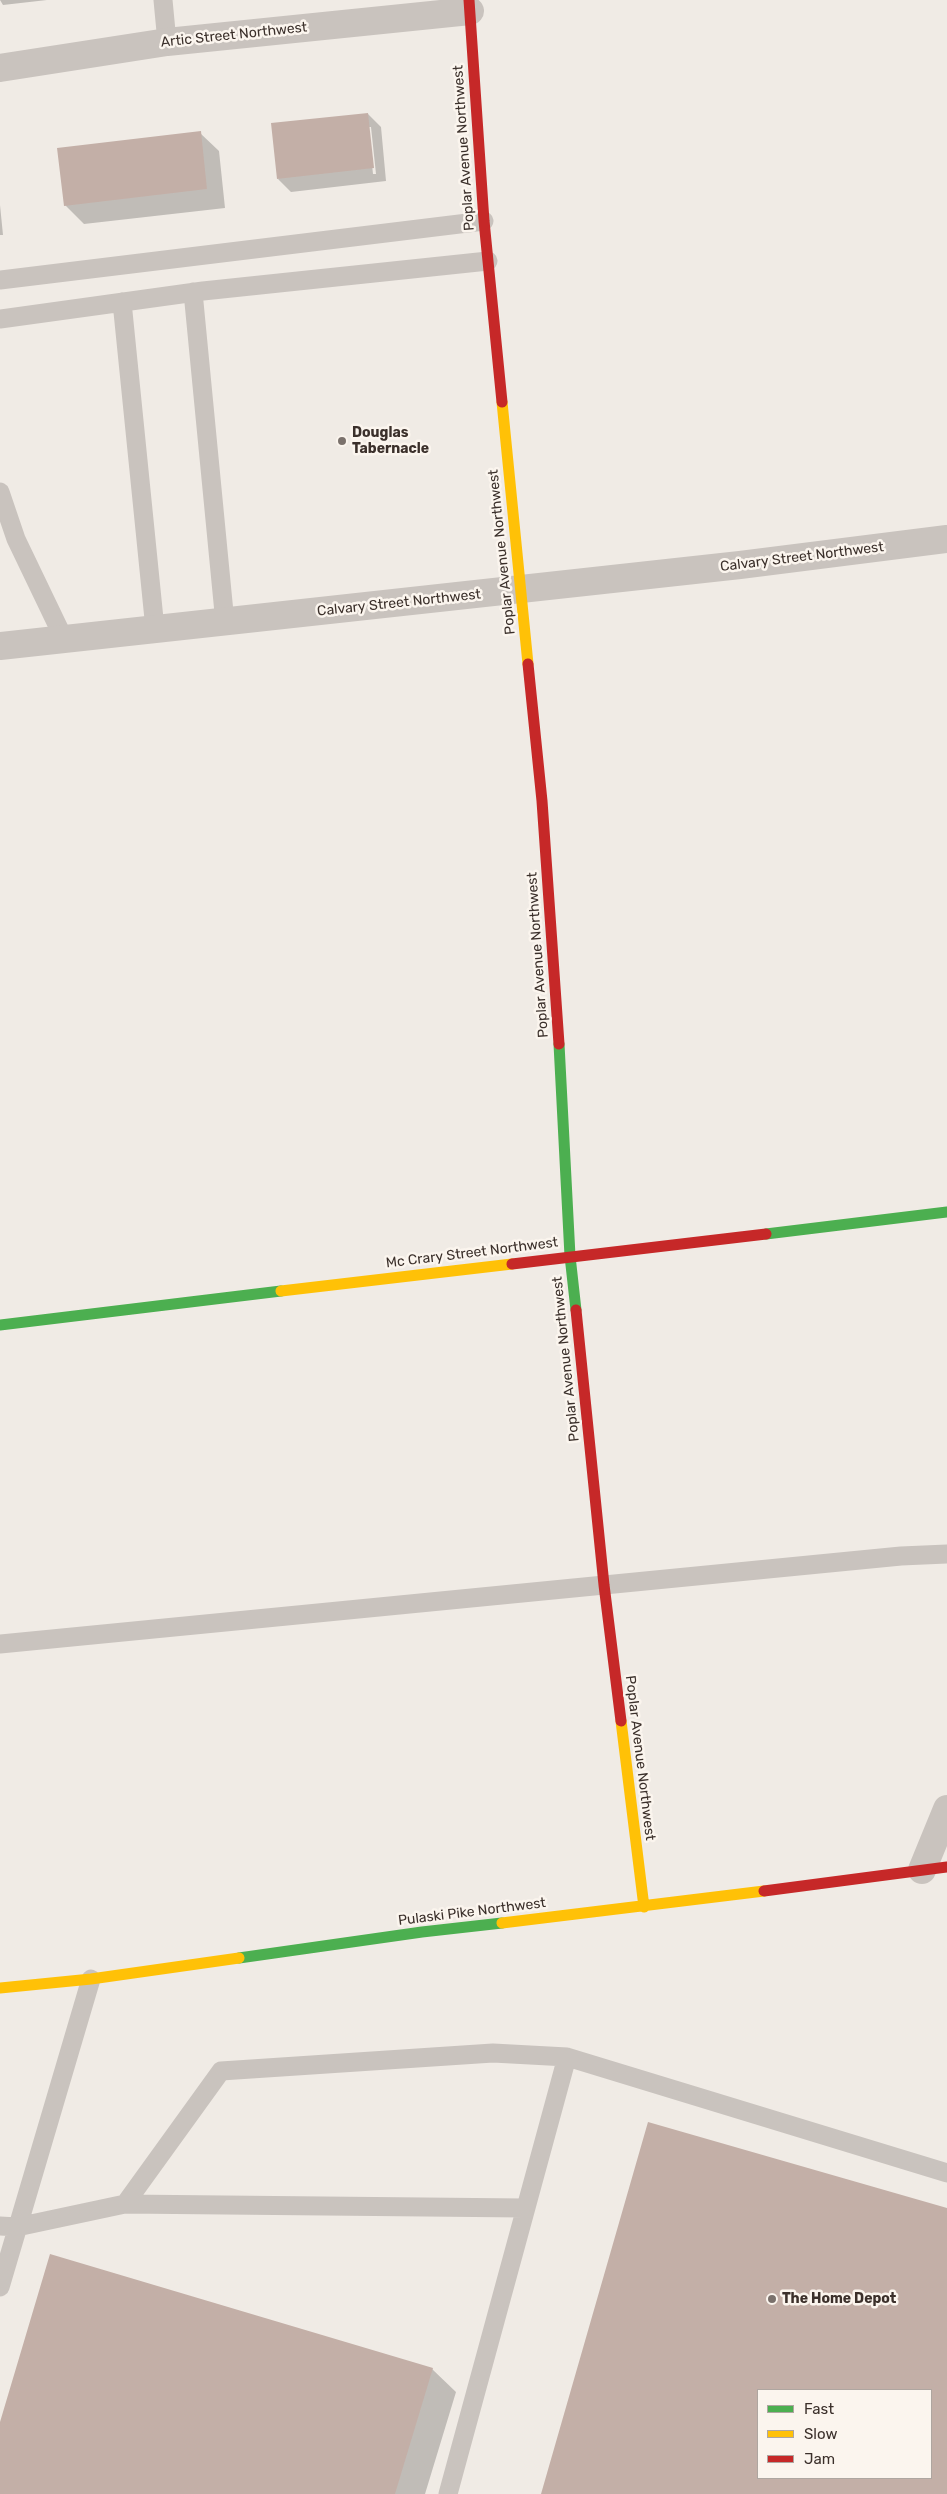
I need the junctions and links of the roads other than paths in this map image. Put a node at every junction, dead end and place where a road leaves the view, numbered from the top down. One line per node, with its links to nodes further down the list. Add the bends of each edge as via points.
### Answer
1 (163, 0): 3 (lane)
2 (469, 5): 3 (street, Artic Street Northwest); 5 (street, Poplar Avenue Northwest)
3 (167, 42): 4 (street, Artic Street Northwest)
4 (0, 68)
5 (484, 221): 6 (street, Poplar Avenue Northwest); 7 (lane)
6 (488, 261): 8 (lane); 13 (street, Poplar Avenue Northwest)
7 (0, 280)
8 (192, 292): 9 (lane); 14 (lane)
9 (122, 302): 10 (lane); 15 (lane)
10 (0, 319)
11 (0, 492): 16 (lane, via 16,539)
12 (947, 539): 13 (street, Calvary Street Northwest)
13 (520, 589): 14 (street, Calvary Street Northwest); 19 (street, Poplar Avenue Northwest, via 542,801)
14 (225, 622): 15 (street, Calvary Street Northwest)
15 (155, 629): 16 (street, Calvary Street Northwest)
16 (64, 639): 17 (street, Calvary Street Northwest)
17 (0, 646)
18 (947, 1212): 19 (street, Mc Crary Street Northwest)
19 (570, 1256): 20 (street, Mc Crary Street Northwest); 22 (street, Poplar Avenue Northwest)
20 (0, 1325)
21 (947, 1554): 22 (lane)
22 (604, 1585): 23 (lane); 26 (street, Poplar Avenue Northwest)
23 (0, 1644)
24 (947, 1809): 25 (street)
25 (934, 1868): 26 (street, Pulaski Pike Northwest)
26 (644, 1907): 27 (street, Pulaski Pike Northwest, via 422,1932)
27 (91, 1979): 28 (street, Pulaski Pike Northwest); 33 (lane)
28 (0, 1988)
29 (567, 2057): 30 (lane); 31 (lane, via 493,2053 222,2071); 32 (lane)
30 (947, 2173)
31 (125, 2204): 32 (lane); 33 (lane)
32 (524, 2208): 35 (lane)
33 (8, 2226): 34 (lane)
34 (0, 2287)
35 (448, 2494)

